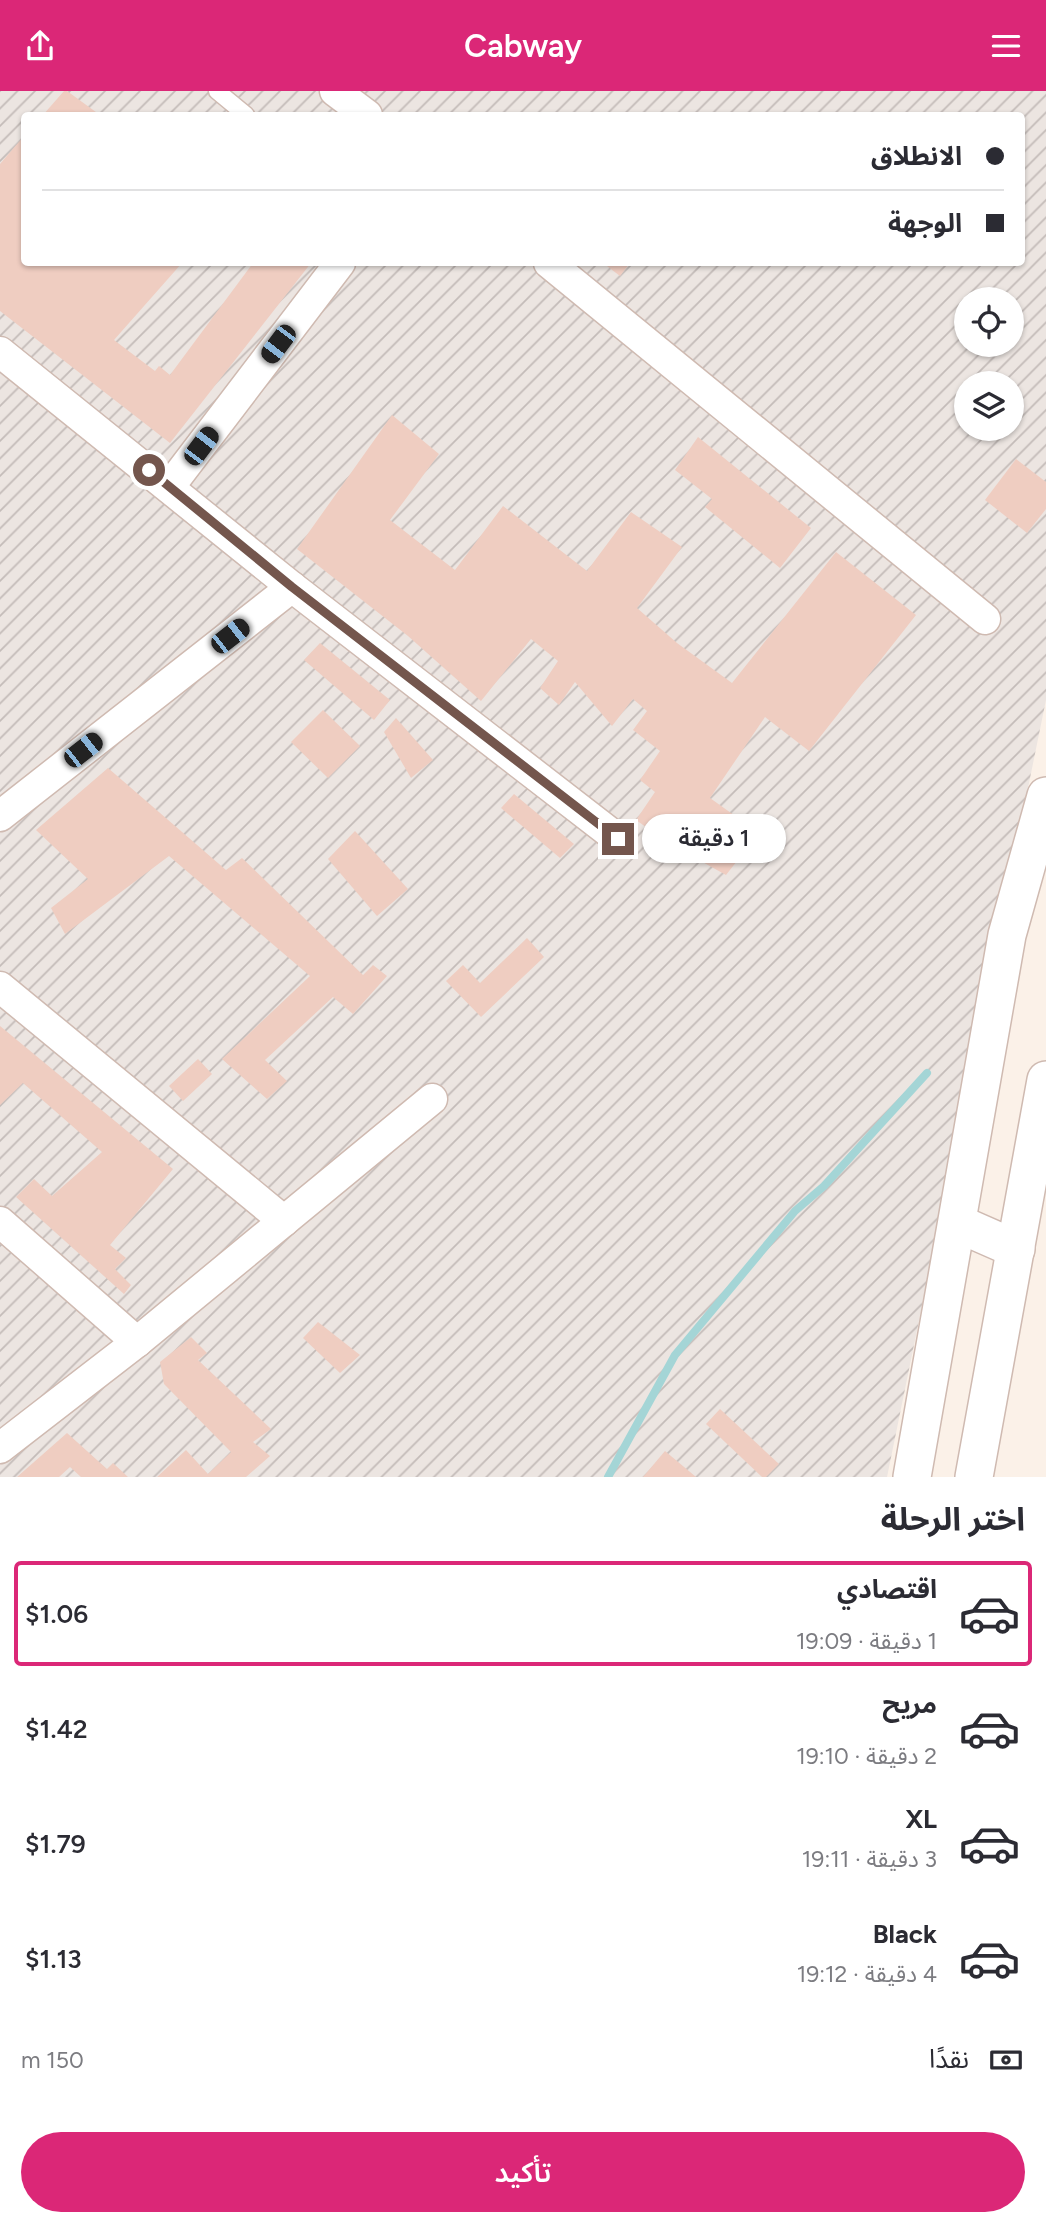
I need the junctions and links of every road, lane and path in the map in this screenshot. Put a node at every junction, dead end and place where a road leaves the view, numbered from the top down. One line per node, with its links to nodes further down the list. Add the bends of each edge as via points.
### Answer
1 (217, 91): 3 (lane)
2 (335, 91): 4 (street)
3 (242, 112)
4 (363, 112)
5 (338, 266): 8 (street)
6 (553, 266): 10 (street)
7 (0, 352): 8 (street)
8 (170, 486): 9 (street)
9 (292, 587): 12 (street); 13 (street)
10 (985, 619)
11 (1046, 796): 20 (street, via 1007,935)
12 (0, 815)
13 (618, 839)
14 (0, 987): 18 (street)
15 (1046, 1080): 17 (street)
16 (432, 1099): 18 (street)
17 (1038, 1183): 21 (street)
18 (284, 1221): 22 (street)
19 (0, 1222): 22 (street)
20 (959, 1224): 21 (street); 24 (street)
21 (1016, 1249): 25 (street)
22 (137, 1342): 23 (street)
23 (0, 1448)
24 (912, 1477)
25 (974, 1477)

